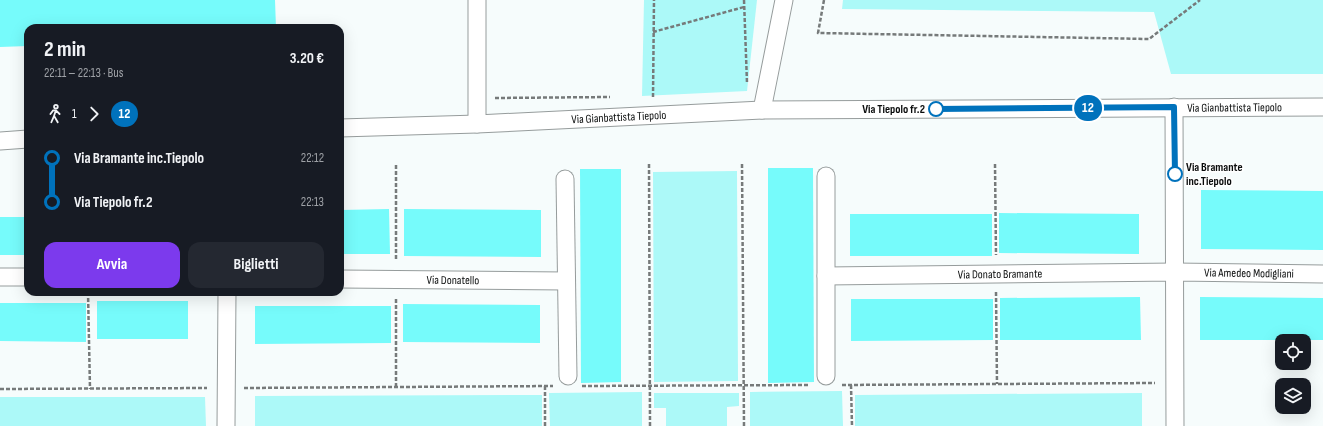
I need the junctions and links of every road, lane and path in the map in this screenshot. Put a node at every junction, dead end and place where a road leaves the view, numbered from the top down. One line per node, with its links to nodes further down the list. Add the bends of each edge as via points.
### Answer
1 (477, 0): 13 (street)
2 (654, 0): 8 (path)
3 (744, 0): 7 (path)
4 (784, 0): 16 (street)
5 (824, 0): 6 (path, via 818,32 1149,39)
6 (1200, 0)
7 (744, 8): 8 (path); 9 (path)
8 (653, 32): 12 (path)
9 (747, 84)
10 (615, 96): 13 (path)
11 (645, 96): 12 (path)
12 (653, 96): 17 (path)
13 (477, 98): 18 (street)
14 (1174, 107): 15 (street, Via Gianbattista Tiepolo); 16 (street, Via Gianbattista Tiepolo); 26 (street)
15 (1323, 107)
16 (762, 110): 17 (street, Via Gianbattista Tiepolo)
17 (653, 115): 18 (street, Via Gianbattista Tiepolo)
18 (477, 124): 19 (street, Via Gianbattista Tiepolo)
19 (344, 128)
20 (24, 139): 21 (street)
21 (0, 140)
22 (649, 164): 42 (path)
23 (742, 164): 38 (path)
24 (826, 176): 28 (street)
25 (565, 179): 32 (street)
26 (1175, 272): 27 (street, Via Amedeo Modigliani); 28 (street, Via Donato Bramante); 37 (street)
27 (1323, 274)
28 (826, 276): 35 (street)
29 (0, 277): 30 (street)
30 (24, 277)
31 (344, 279): 32 (street, Via Donatello)
32 (566, 282): 36 (street)
33 (88, 296): 44 (path)
34 (227, 296): 43 (street)
35 (832, 380): 40 (path)
36 (568, 383): 41 (path); 42 (path)
37 (1175, 383): 40 (path); 51 (street)
38 (744, 385): 39 (path); 42 (path); 49 (path)
39 (811, 385)
40 (851, 385): 50 (path)
41 (545, 386): 43 (path); 47 (path)
42 (650, 386): 48 (path)
43 (226, 388): 44 (path); 46 (street)
44 (90, 389): 45 (path)
45 (0, 390)
46 (226, 426)
47 (545, 426)
48 (650, 426)
49 (744, 426)
50 (852, 426)
51 (1175, 426)

